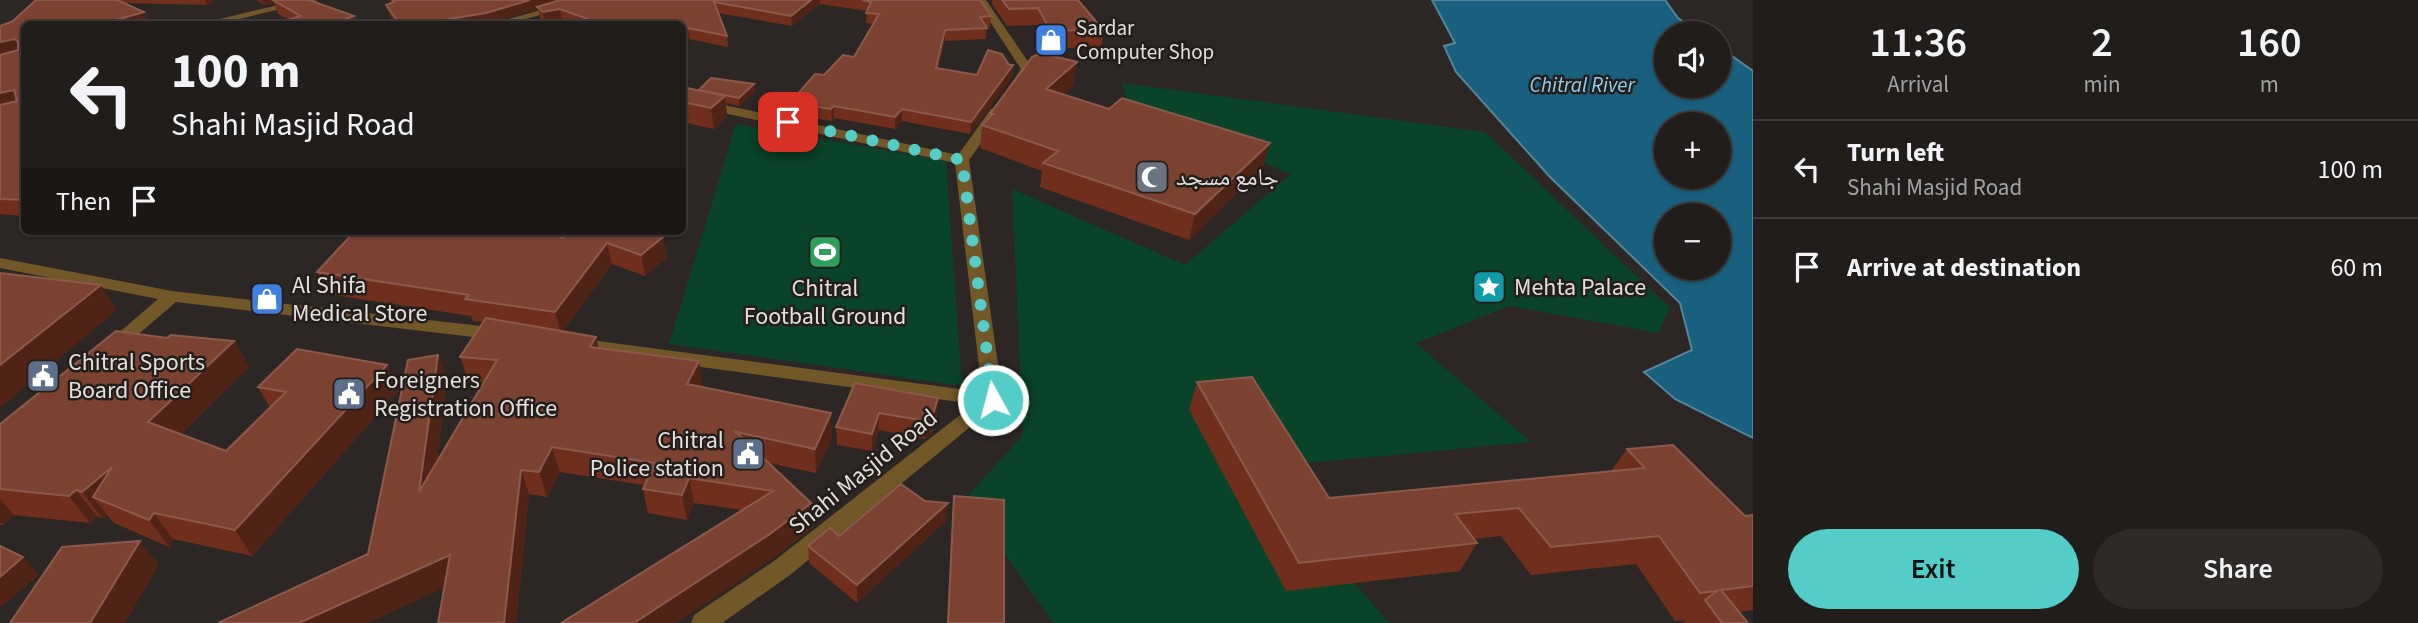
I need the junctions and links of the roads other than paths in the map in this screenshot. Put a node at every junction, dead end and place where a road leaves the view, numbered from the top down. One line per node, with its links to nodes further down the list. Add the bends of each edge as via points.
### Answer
1 (296, 0): 4 (street)
2 (589, 0): 6 (street)
3 (981, 0): 8 (street, via 1027,69)
4 (314, 3): 5 (street)
5 (221, 21)
6 (508, 21)
7 (686, 101): 8 (street)
8 (962, 160): 14 (street)
9 (0, 263): 10 (street)
10 (172, 296): 11 (street); 13 (street)
11 (521, 337)
12 (563, 343): 14 (street)
13 (100, 359)
14 (993, 400): 15 (street, Shahi Masjid Road, via 782,568)
15 (703, 623)

